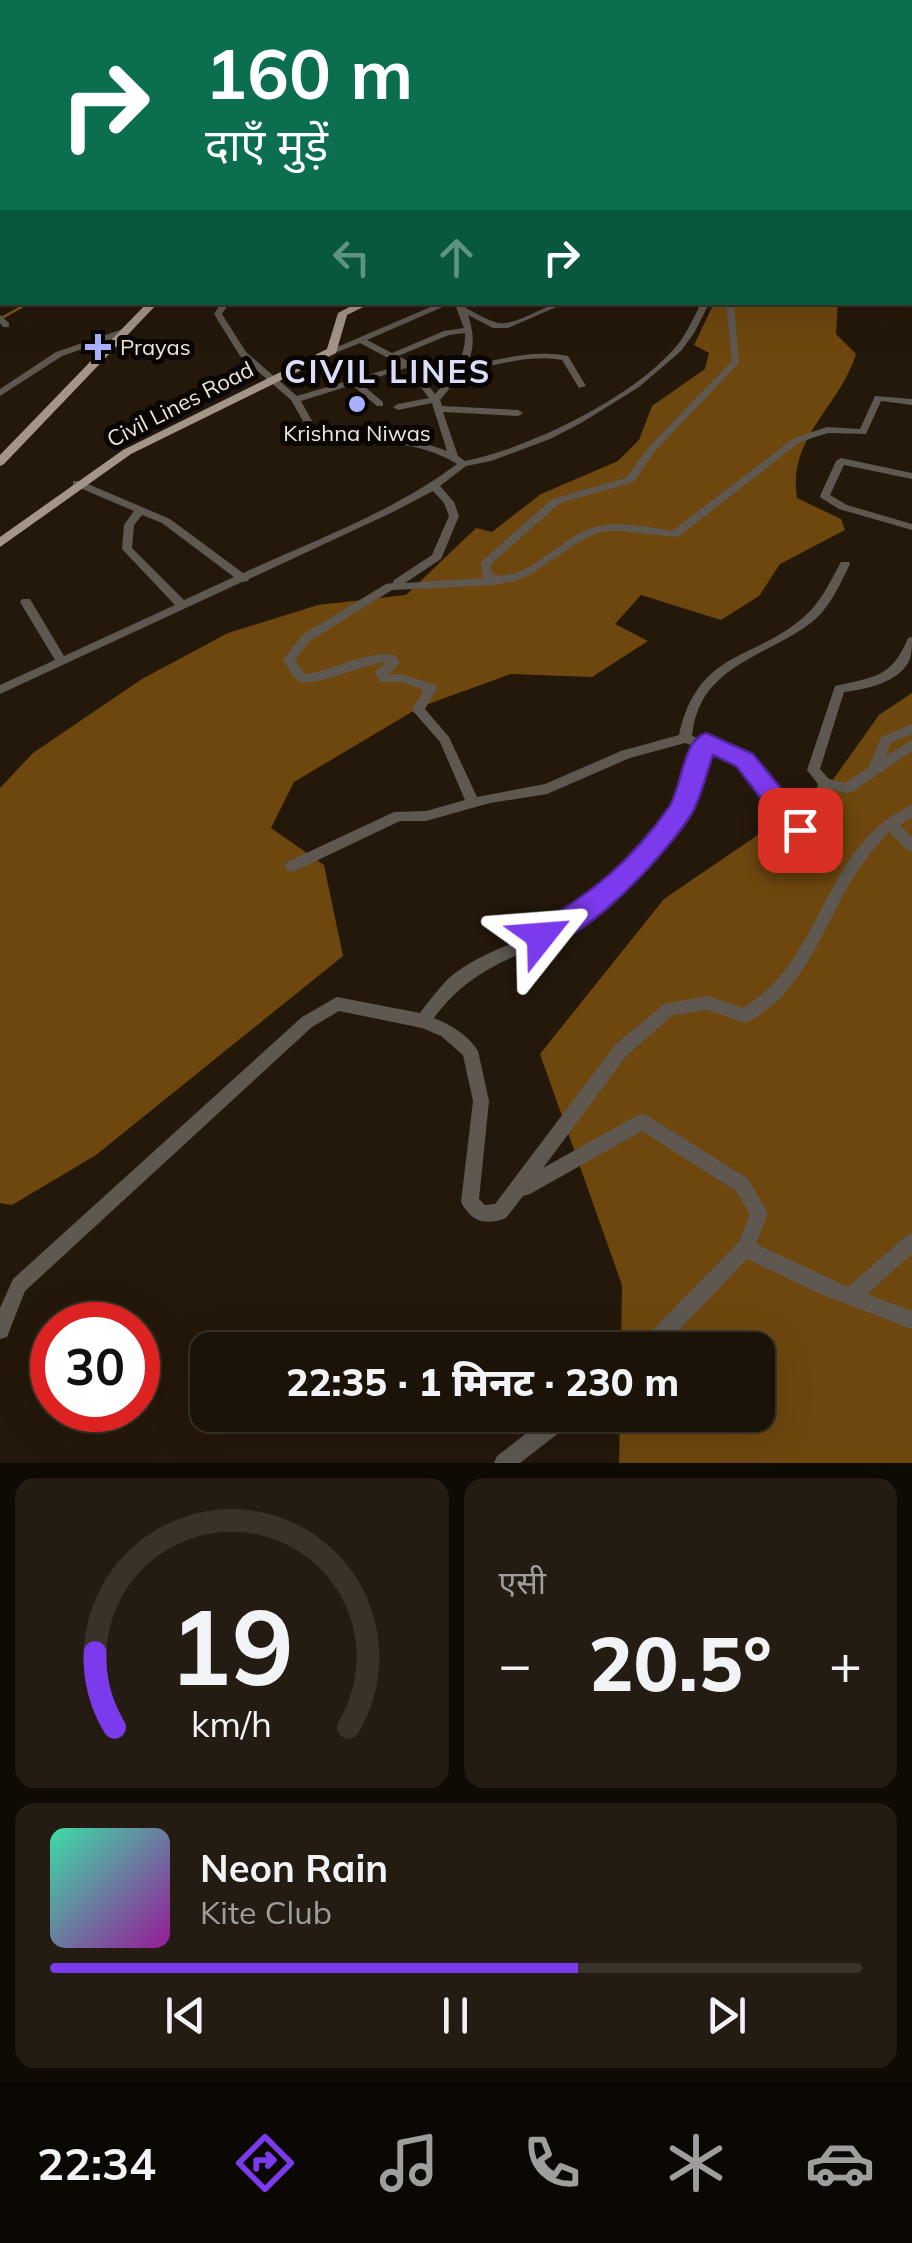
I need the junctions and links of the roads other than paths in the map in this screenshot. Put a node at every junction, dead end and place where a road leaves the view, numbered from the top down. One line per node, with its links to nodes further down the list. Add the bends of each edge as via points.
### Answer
1 (151, 305): 10 (main road)
2 (224, 305): 16 (street, via 218,314 241,352)
3 (443, 305): 11 (street)
4 (557, 305): 7 (street, via 508,326)
5 (704, 305): 28 (street, via 681,346 656,370 550,434 482,462)
6 (730, 305): 38 (street, via 736,361 630,480 556,502 486,562)
7 (460, 306): 9 (street)
8 (342, 308): 12 (main road)
9 (468, 330): 13 (street); 15 (street)
10 (123, 332): 21 (street, via 59,354); 29 (main road)
11 (363, 341): 12 (street); 13 (street)
12 (332, 351): 16 (main road, Civil Lines Road)
13 (394, 355): 14 (street)
14 (408, 365): 17 (street); 25 (street)
15 (464, 368): 18 (street, via 542,352 564,358); 25 (street)
16 (273, 379): 19 (main road, Civil Lines Road); 20 (street)
17 (354, 382): 22 (street); 24 (street)
18 (582, 386)
19 (249, 390): 20 (street); 31 (main road, Civil Lines Road)
20 (288, 390): 22 (street)
21 (0, 393)
22 (298, 399): 28 (street, via 311,435 378,439)
23 (912, 402): 38 (street, via 878,398 863,432 827,430 796,440 674,536 626,527 590,531 512,580)
24 (380, 404)
25 (436, 404): 26 (street); 27 (street); 28 (street)
26 (398, 408)
27 (518, 413)
28 (458, 460): 32 (street)
29 (0, 462)
30 (912, 476): 34 (street, via 841,461 825,496)
31 (78, 483): 33 (street); 35 (main road, Civil Lines Road)
32 (434, 486): 37 (street); 39 (street, via 454,516 437,557)
33 (139, 512): 37 (street, via 166,521); 41 (street, via 129,525 127,549)
34 (912, 528)
35 (0, 543)
36 (845, 564): 46 (street, via 810,619 710,680 688,711)
37 (244, 578): 41 (street)
38 (495, 581): 39 (street)
39 (390, 587): 51 (street, via 306,638 289,660 302,678 316,678 373,657 390,658 394,663 381,672 384,678 431,688 418,710 444,740)
40 (26, 602): 43 (street)
41 (183, 606): 43 (street)
42 (912, 640): 50 (street, via 911,651 877,683 839,690 812,765)
43 (62, 662): 44 (street)
44 (0, 690)
45 (912, 729): 49 (street, via 881,744)
46 (685, 738): 47 (street); 51 (street, via 626,754 547,789)
47 (706, 742): 50 (street, via 744,760 800,830 811,826); 56 (street, via 683,808 599,904 468,970 445,988)
48 (912, 746): 49 (street)
49 (875, 769): 50 (street, via 854,786)
50 (825, 783)
51 (473, 802): 55 (street, via 426,816 399,816)
52 (910, 812): 53 (street)
53 (890, 824): 54 (street); 57 (street, via 872,836 807,951 766,1005 746,1016 708,1003 669,1009 620,1050)
54 (912, 846)
55 (292, 866)
56 (423, 1022): 57 (street, via 460,1040 476,1066 480,1129 470,1202 491,1215); 62 (street, via 356,1005 322,1010 19,1285)
57 (518, 1192): 59 (street, via 642,1122 742,1184 759,1213)
58 (912, 1242): 60 (street)
59 (745, 1248): 60 (street); 63 (street)
60 (850, 1298): 61 (street)
61 (912, 1320)
62 (0, 1330)
63 (664, 1332)
64 (544, 1432): 65 (street)
65 (504, 1463)

